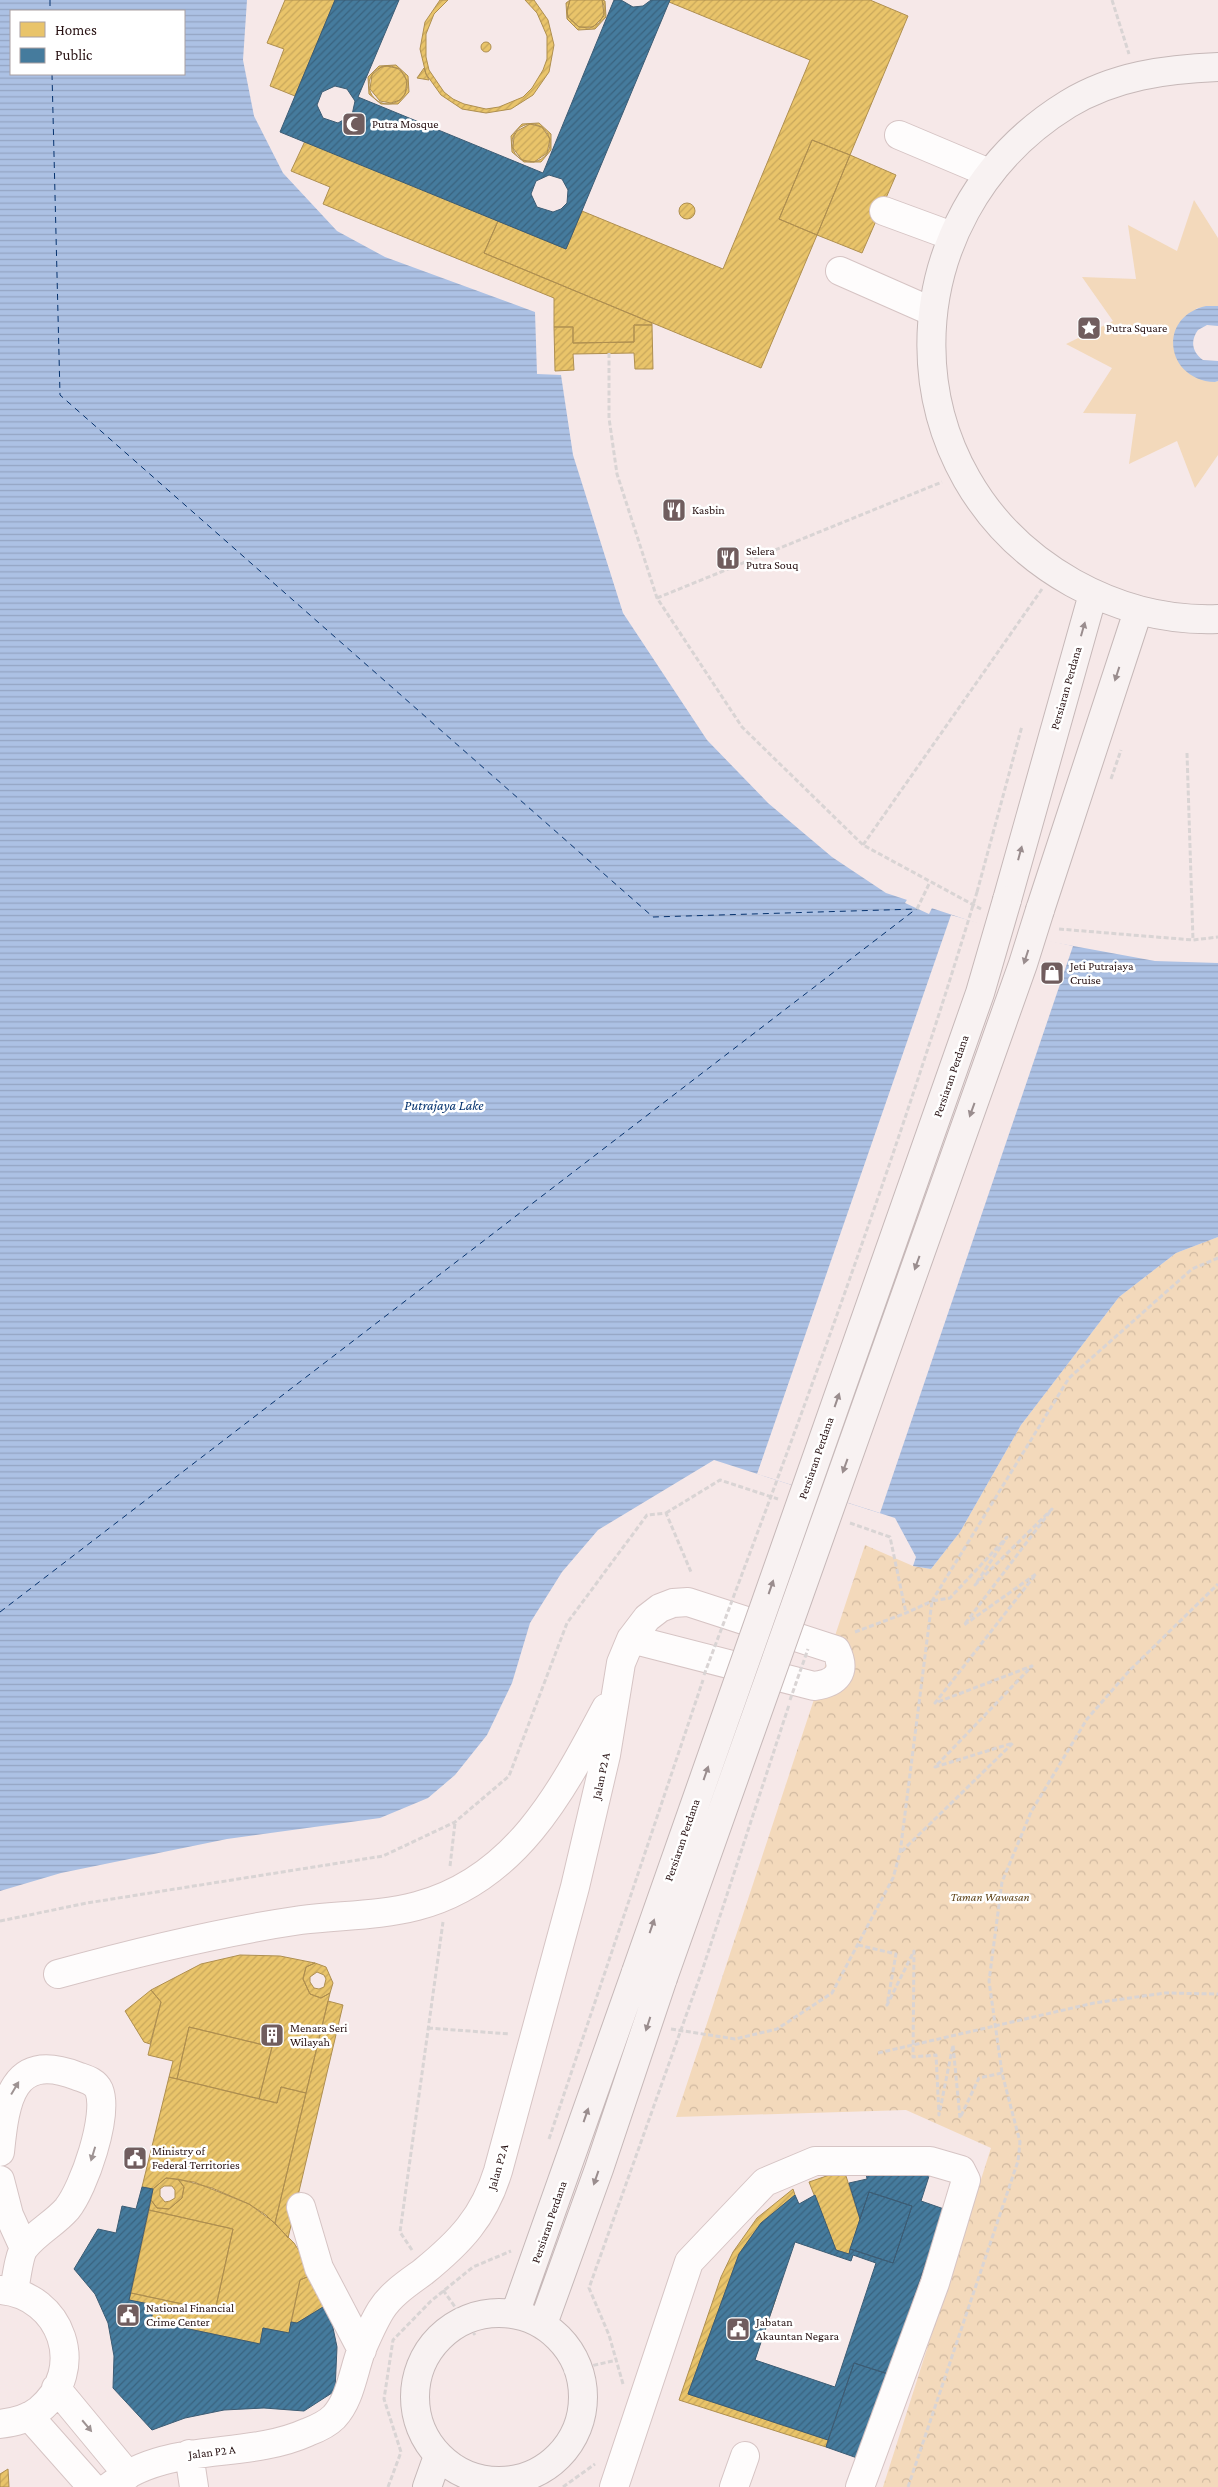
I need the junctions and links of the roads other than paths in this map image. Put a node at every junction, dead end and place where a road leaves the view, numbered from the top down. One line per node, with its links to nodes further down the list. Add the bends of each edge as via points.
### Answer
1 (1218, 67): 3 (main road, via 1177,68 1136,76 1102,88 1070,103 1040,123)
2 (899, 135): 3 (street)
3 (989, 173): 5 (main road)
4 (884, 211): 5 (street)
5 (952, 236): 7 (main road, via 940,270)
6 (840, 271): 7 (street)
7 (933, 312): 8 (main road, via 930,349 935,392 946,434 964,474 988,511 1012,538 1053,572)
8 (1093, 594): 9 (main road); 19 (main road, Persiaran Perdana, one-way to 8, bridge, via 980,993 998,906)
9 (1138, 611): 10 (main road); 20 (main road, one-way to 20, bridge, via 1049,920 1024,964)
10 (1218, 619)
11 (632, 1639): 11 (street, Jalan P2 A, via 814,1686 834,1680 840,1672 841,1661 836,1650 688,1602 660,1608 647,1618); 12 (street, Jalan P2 A, via 621,1664)
12 (615, 1691): 13 (street, via 555,1800 524,1838 479,1877 447,1895 381,1913 302,1920 183,1942); 21 (street, Jalan P2 A, via 606,1755 575,1887 490,2196 471,2227 382,2308)
13 (58, 1974)
14 (0, 2152): 17 (street, one-way to 17, via 10,2096 30,2072 41,2069 69,2073 92,2082 98,2089 101,2099 94,2153 78,2194 67,2209)
15 (0, 2180): 17 (street, via 9,2215)
16 (301, 2207): 21 (street, via 322,2275)
17 (24, 2248): 18 (street)
18 (7, 2290): 22 (street, via 34,2300 61,2333 65,2354 62,2376)
19 (515, 2314): 20 (main road); 26 (main road, via 490,2313 470,2327 442,2334 425,2355 415,2381 414,2408 422,2434)
20 (543, 2324): 29 (main road, via 566,2344 572,2370 584,2395 581,2421 569,2445 551,2464)
21 (362, 2350): 25 (street, Jalan P2 A, via 347,2397 333,2418 291,2439 262,2446)
22 (56, 2388): 23 (street, via 38,2411); 28 (street, one-way to 28)
23 (29, 2416): 24 (street); 30 (street)
24 (0, 2424)
25 (189, 2454): 28 (street, Jalan P2 A, via 160,2461); 31 (street)
26 (438, 2456): 29 (main road, via 457,2471 480,2480); 32 (main road)
27 (745, 2456): 34 (street)
28 (119, 2481)
29 (526, 2482)
30 (92, 2487)
31 (194, 2487)
32 (427, 2487)
33 (614, 2487): 35 (street, via 689,2262 765,2182 815,2162 930,2161 961,2170 966,2180 935,2283)
34 (734, 2487)
35 (860, 2487)

